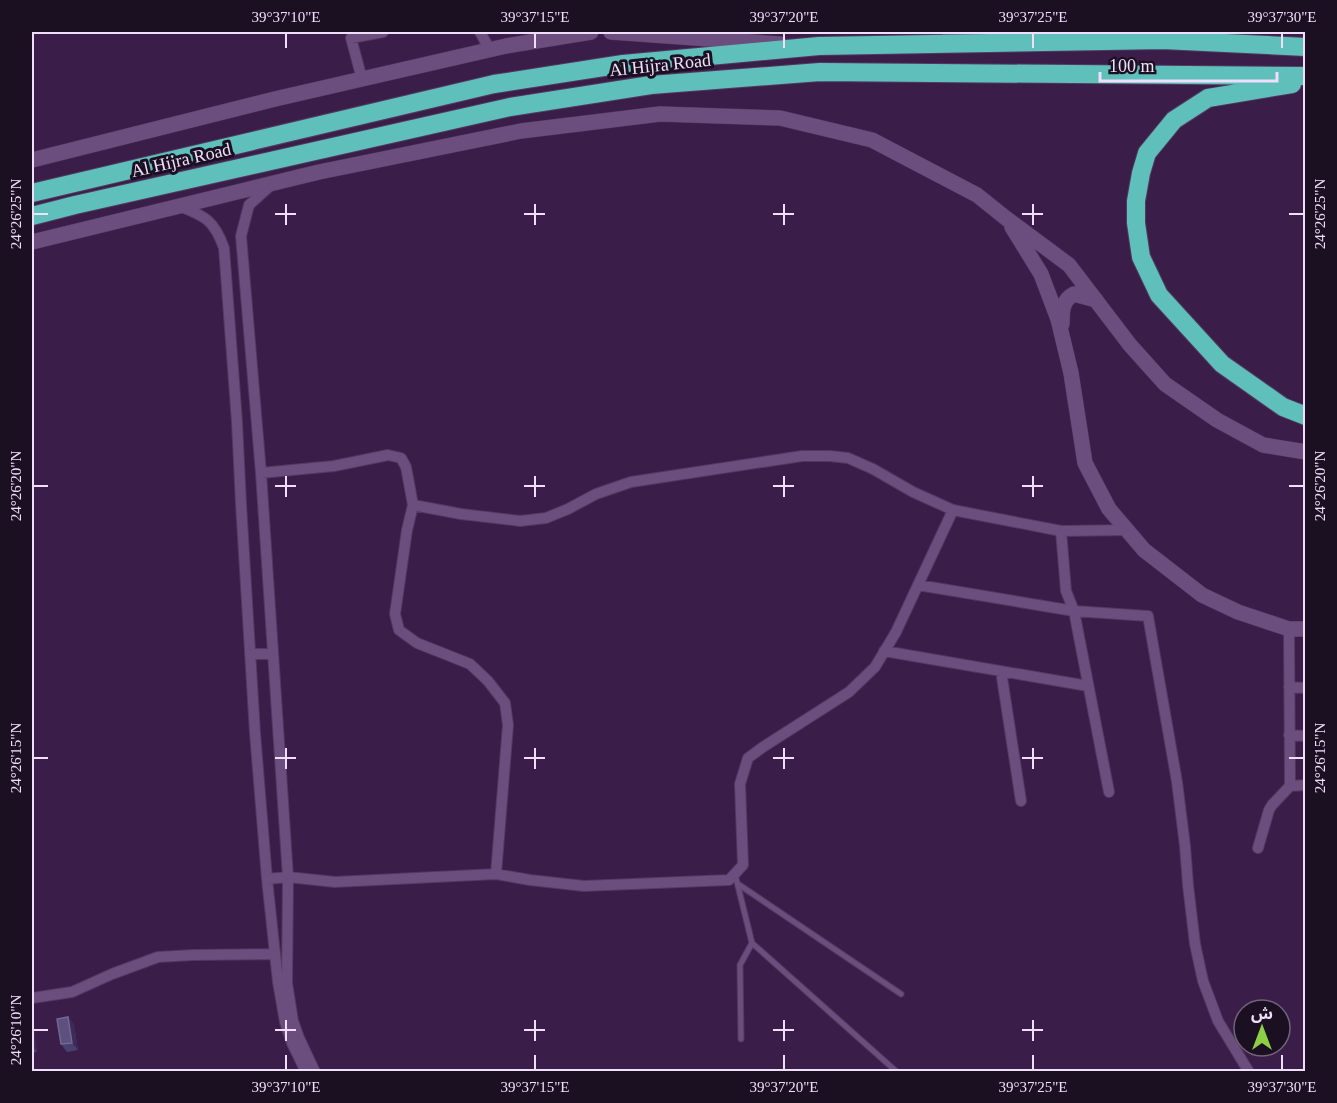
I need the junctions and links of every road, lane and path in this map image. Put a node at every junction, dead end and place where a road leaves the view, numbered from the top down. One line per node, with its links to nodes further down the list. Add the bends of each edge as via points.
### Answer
1 (383, 32): 11 (street, via 351,38)
2 (480, 32): 9 (street)
3 (591, 32): 9 (main road)
4 (611, 32): 7 (main road)
5 (985, 32): 6 (main road)
6 (916, 44): 7 (highway, Al Hijra Road); 8 (highway, Al Hijra Road, via 1163,40)
7 (819, 46): 15 (highway, Al Hijra Road, via 623,64 494,84)
8 (1305, 47)
9 (490, 50): 11 (main road)
10 (1305, 76): 17 (highway, Al Hijra Road, via 820,72 651,85 510,106)
11 (362, 79): 13 (main road)
12 (1305, 82): 22 (highway, via 1208,99 1174,120 1147,153 1136,201 1136,223 1141,256 1160,295 1222,364 1283,407)
13 (32, 160)
14 (273, 183): 16 (main road); 18 (main road, via 521,131 660,114 780,118 872,140 977,195); 23 (street, via 249,206 241,236)
15 (32, 193)
16 (179, 206): 19 (main road); 24 (street, via 210,221 224,248)
17 (32, 216)
18 (1007, 219): 20 (main road, via 1069,265); 21 (main road, via 1041,274)
19 (32, 242)
20 (1096, 300): 21 (main road, via 1074,294 1069,297 1062,309); 25 (main road, via 1165,384 1217,420 1263,445)
21 (1060, 326): 29 (main road, via 1085,463 1109,510)
22 (1305, 416)
23 (257, 420): 24 (street); 26 (street)
24 (237, 422): 36 (street)
25 (1305, 452)
26 (261, 473): 27 (street, via 334,466 388,455 401,458 406,467); 37 (street)
27 (413, 505): 28 (street, via 520,521 546,518 631,482 802,456 830,456 848,458); 49 (street, via 395,615 399,630 417,644 470,664 505,703 508,725)
28 (953, 510): 30 (street); 31 (street)
29 (1127, 530): 30 (street); 33 (main road, via 1144,550 1203,595)
30 (1061, 531): 32 (street, via 1066,591)
31 (918, 585): 32 (street); 35 (street)
32 (1074, 611): 39 (street); 61 (street, via 1148,616 1177,782 1195,944 1203,981 1218,1021)
33 (1289, 629): 34 (main road); 40 (street)
34 (1305, 629)
35 (884, 651): 38 (street); 52 (street, via 875,667 849,692 748,758 740,784 743,866)
36 (250, 654): 37 (street); 51 (street)
37 (273, 654): 50 (street)
38 (1000, 671): 39 (street); 47 (street)
39 (1088, 686): 46 (street)
40 (1289, 687): 41 (street); 42 (street)
41 (1305, 688)
42 (1289, 735): 43 (street); 45 (street)
43 (1305, 736)
44 (1305, 785): 45 (street)
45 (1290, 786): 48 (street, via 1269,810)
46 (1109, 792)
47 (1021, 801)
48 (1258, 848)
49 (496, 874): 50 (street, via 335,882); 52 (street, via 584,886)
50 (288, 877): 51 (street); 59 (street, via 287,983 293,1021)
51 (267, 879): 54 (street)
52 (736, 879): 53 (lane); 55 (lane)
53 (752, 943): 57 (lane, via 740,965); 60 (lane)
54 (275, 954): 56 (street, via 158,957 72,992); 58 (street, via 285,1022)
55 (901, 994)
56 (32, 998)
57 (741, 1039)
58 (306, 1071)
59 (315, 1071)
60 (897, 1071)
61 (1249, 1071)

